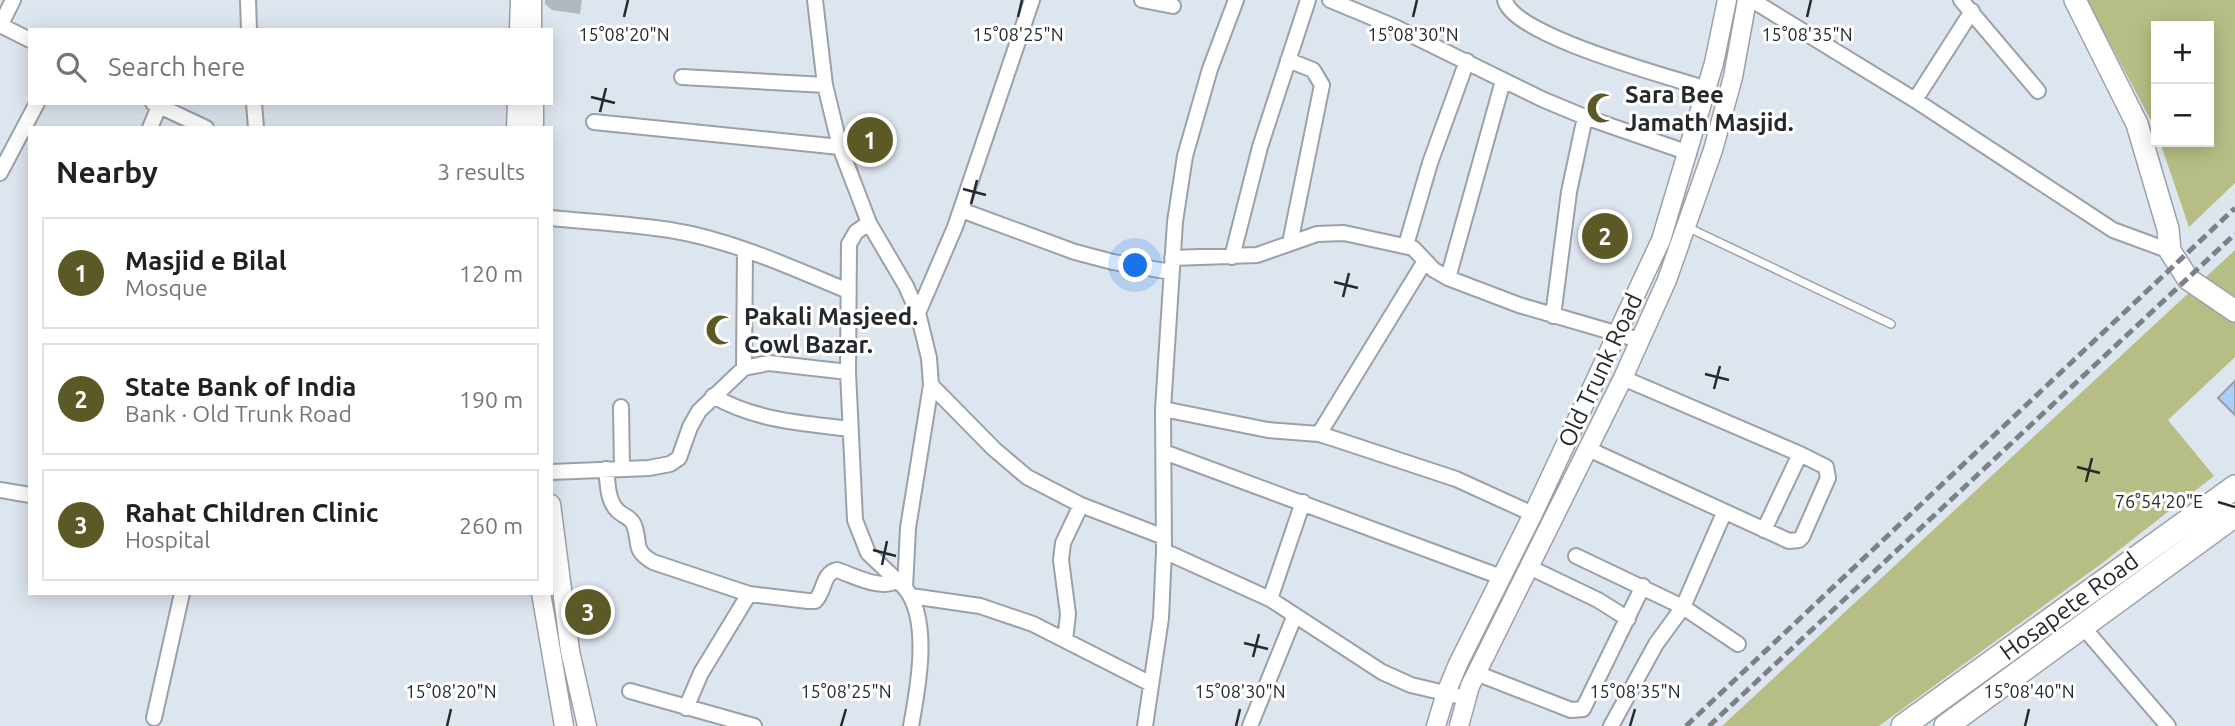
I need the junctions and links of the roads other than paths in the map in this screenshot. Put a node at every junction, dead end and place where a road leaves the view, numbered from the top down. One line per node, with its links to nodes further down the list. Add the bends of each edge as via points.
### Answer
1 (13, 0): 18 (street)
2 (248, 0): 19 (street)
3 (520, 0): 20 (street)
4 (532, 0): 21 (street)
5 (815, 0): 27 (street)
6 (1032, 0): 46 (street)
7 (1142, 0): 16 (street)
8 (1236, 0): 56 (street, via 1185,156)
9 (1308, 0): 23 (street)
10 (1330, 0): 24 (street)
11 (1506, 0): 28 (street, via 1514,15 1532,27)
12 (1727, 0): 28 (street, Old Trunk Road)
13 (1749, 0): 30 (street); 49 (street, via 1722,119)
14 (1961, 0): 17 (street)
15 (2075, 0): 53 (main road, via 2137,124 2168,229)
16 (1173, 6)
17 (1972, 11): 29 (street); 30 (street)
18 (0, 25): 22 (street)
19 (250, 28)
20 (519, 28)
21 (533, 28)
22 (28, 39)
23 (1289, 60): 50 (street, via 1313,71 1322,85); 54 (street, via 1260,147)
24 (1467, 61): 26 (street); 51 (street)
25 (682, 77): 27 (street)
26 (1503, 81): 36 (street); 57 (street)
27 (825, 85): 43 (street)
28 (1707, 89): 44 (street, Old Trunk Road)
29 (2039, 91)
30 (1915, 100): 53 (street, via 2113,230)
31 (36, 105): 45 (street)
32 (156, 105): 38 (street); 39 (street)
33 (254, 105): 40 (street)
34 (517, 105): 41 (street)
35 (534, 105): 42 (street)
36 (1585, 117): 44 (street); 61 (street, via 1569,192)
37 (594, 122): 43 (street)
38 (151, 126)
39 (202, 126)
40 (256, 126)
41 (516, 126)
42 (534, 126)
43 (840, 147): 48 (street)
44 (1689, 153): 63 (street, Old Trunk Road, via 1661,240)
45 (0, 173)
46 (961, 211): 56 (street, via 1112,262); 60 (street)
47 (553, 218): 52 (street, via 671,230)
48 (869, 223): 58 (street, via 849,244); 60 (street)
49 (1687, 227): 62 (lane); 64 (street)
50 (1290, 243): 51 (street, via 1317,234 1344,233); 54 (street, via 1257,255)
51 (1405, 245): 55 (street)
52 (745, 250): 58 (street); 65 (street)
53 (2170, 251): 59 (main road, via 2188,279)
54 (1232, 257): 56 (street)
55 (1425, 261): 57 (street); 73 (street)
56 (1171, 265): 71 (street)
57 (1448, 278): 61 (street)
58 (848, 291): 66 (street)
59 (2235, 311)
60 (918, 313): 68 (street)
61 (1553, 316): 63 (street)
62 (1891, 324)
63 (1617, 333): 64 (street); 86 (street, Old Trunk Road)
64 (1640, 340): 67 (street)
65 (744, 368): 66 (street, via 769,363); 69 (street)
66 (848, 372): 72 (street)
67 (1623, 378): 74 (street); 76 (street)
68 (932, 385): 84 (street, via 1027,477); 95 (street, via 908,528)
69 (713, 397): 72 (street, via 761,417); 77 (street, via 699,411 679,457 670,464)
70 (621, 407): 77 (street)
71 (1163, 410): 73 (street, via 1268,430); 75 (street)
72 (850, 429): 95 (street, via 860,536 868,553)
73 (1319, 434): 86 (street, via 1456,479)
74 (1586, 448): 85 (street); 92 (street)
75 (1164, 452): 83 (street); 90 (street)
76 (1800, 454): 89 (street); 89 (street, via 1826,467 1828,473 1802,537 1794,542)
77 (622, 468): 78 (street)
78 (606, 469): 79 (street); 96 (street, via 611,501 631,519 643,556)
79 (553, 471)
80 (2235, 487): 122 (highway, Hosapete Road)
81 (0, 490): 82 (street)
82 (28, 495)
83 (1303, 502): 93 (street); 99 (street)
84 (1081, 505): 90 (street); 104 (street, via 1062,551 1068,614)
85 (1724, 513): 89 (street); 100 (street)
86 (1532, 514): 93 (street, Old Trunk Road)
87 (2235, 515): 103 (highway, Hosapete Road)
88 (553, 519): 114 (street, via 570,651)
89 (1764, 530)
90 (1164, 544): 99 (street); 107 (street, via 1161,618)
91 (1576, 556): 94 (street)
92 (1529, 567): 102 (street); 106 (street)
93 (1502, 577): 109 (street, Old Trunk Road)
94 (1643, 586): 100 (street); 102 (street)
95 (905, 588): 96 (street, via 837,570 827,576 815,601); 104 (street, via 980,606); 116 (street, via 919,623 918,693)
96 (749, 594): 111 (street, via 701,673)
97 (182, 595): 112 (street)
98 (541, 595): 113 (street)
99 (1270, 599): 101 (street)
100 (1683, 607): 105 (street); 121 (street, via 1656,644)
101 (1294, 615): 109 (street, via 1381,672); 118 (street)
102 (1628, 619): 106 (street, via 1587,705 1578,711)
103 (2083, 626): 123 (highway, Hosapete Road); 124 (street)
104 (1065, 640): 107 (street)
105 (1738, 644)
106 (1476, 673): 110 (street)
107 (1151, 684): 117 (street)
108 (631, 691): 111 (street)
109 (1446, 693): 110 (street); 119 (street, Old Trunk Road)
110 (1466, 698): 120 (street)
111 (686, 708): 115 (street)
112 (155, 718)
113 (564, 726)
114 (587, 726)
115 (754, 726)
116 (911, 726)
117 (1145, 726)
118 (1250, 726)
119 (1436, 726)
120 (1459, 726)
121 (1611, 726)
122 (1903, 726)
123 (1946, 726)
124 (2168, 726)

